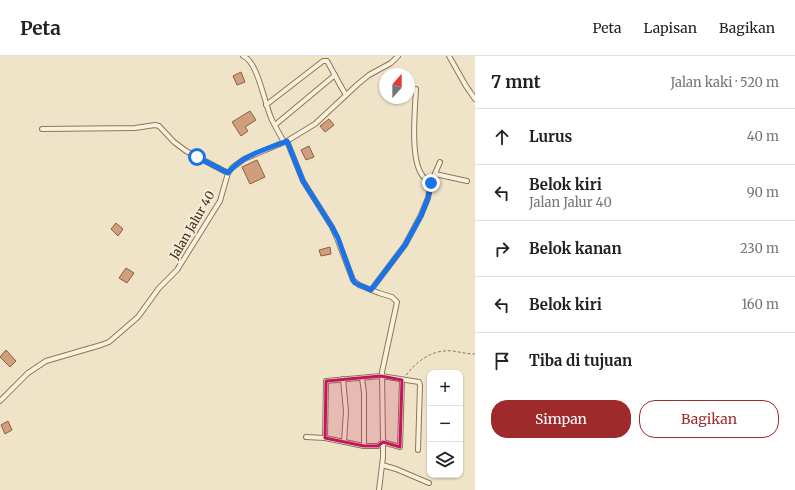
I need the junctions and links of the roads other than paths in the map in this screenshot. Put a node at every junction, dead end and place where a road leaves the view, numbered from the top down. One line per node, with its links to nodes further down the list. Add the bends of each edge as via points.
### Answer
1 (243, 56): 8 (street, via 253,67 262,87)
2 (398, 56): 6 (street)
3 (449, 56): 7 (street)
4 (335, 75): 6 (street); 8 (street, via 327,61 323,60); 9 (street)
5 (416, 89): 16 (street, via 414,142 418,166)
6 (346, 95): 11 (street, via 315,124)
7 (475, 99)
8 (266, 105): 9 (street)
9 (275, 125): 11 (street)
10 (42, 129): 13 (street, via 135,128 155,125 186,151)
11 (286, 142): 13 (street, via 244,159); 17 (street, via 303,181 338,238 353,280)
12 (440, 162): 14 (street)
13 (228, 173): 22 (street, Jalan Jalur 40, via 220,201 182,262 138,317 109,342 46,361 36,367)
14 (435, 174): 15 (street); 16 (street)
15 (467, 182)
16 (431, 183): 17 (street, via 421,216 405,245)
17 (371, 290): 18 (street, via 392,297 397,302)
18 (381, 376): 19 (street); 21 (street); 26 (street)
19 (362, 378): 20 (street); 27 (street)
20 (343, 379): 24 (street, via 329,380 325,383); 25 (street, via 346,411)
21 (402, 380): 26 (street, via 400,447); 28 (street, via 419,382 420,385)
22 (0, 400)
23 (306, 437): 24 (street)
24 (325, 438): 25 (street)
25 (344, 442): 27 (street)
26 (383, 442): 27 (street, via 378,446); 29 (street)
27 (364, 446)
28 (418, 450)
29 (382, 465): 30 (street); 31 (street)
30 (428, 483)
31 (379, 490)

